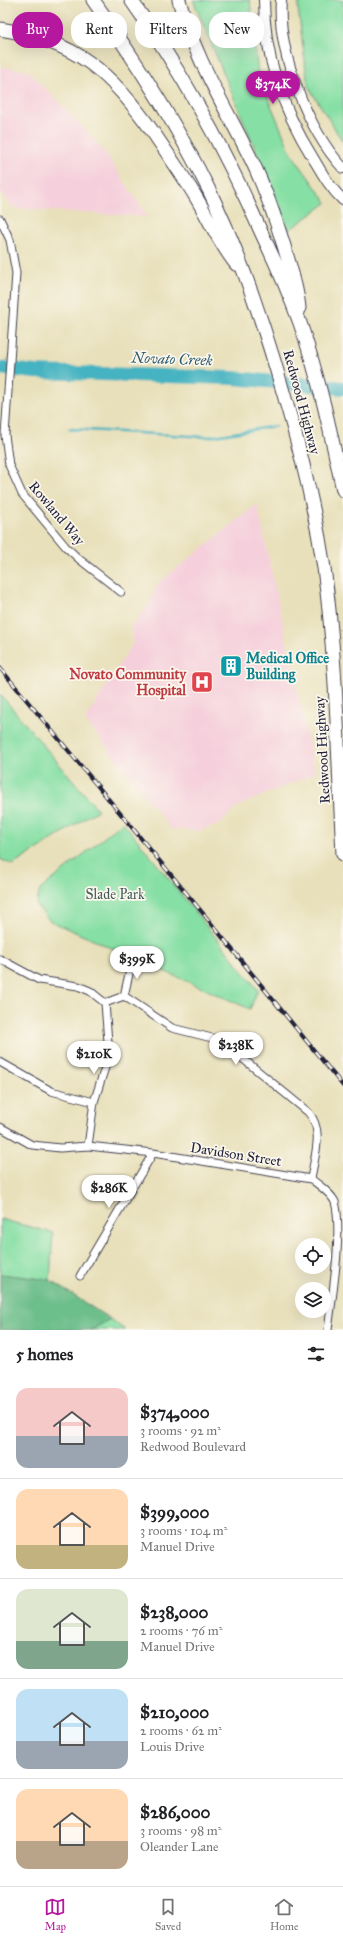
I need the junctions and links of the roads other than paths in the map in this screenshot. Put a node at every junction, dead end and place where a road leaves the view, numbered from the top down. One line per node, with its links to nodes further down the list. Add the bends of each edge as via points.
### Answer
1 (93, 0): 10 (highway, Redwood Highway, via 152,85 185,144 209,190)
2 (131, 0): 11 (highway, Redwood Highway, via 185,84 235,174)
3 (179, 0): 11 (highway, via 189,35 253,162 273,212 297,287)
4 (264, 0): 8 (main road, via 267,42 284,102 304,143 334,192)
5 (281, 0): 7 (main road, via 283,34 301,99 317,132)
6 (0, 29): 10 (highway, via 22,32 54,42 88,61 112,80 180,172 222,246)
7 (343, 168)
8 (343, 200)
9 (0, 219): 13 (street, Rowland Way, via 10,240 16,273 6,415 6,450 13,478 22,494 66,547)
10 (246, 279): 14 (highway, Redwood Highway, via 270,346 290,416 313,508 324,568 332,653)
11 (300, 324): 12 (highway, Redwood Highway, via 327,418)
12 (343, 490)
13 (121, 592)
14 (343, 854)
15 (0, 959): 18 (street, via 39,980 78,986 90,991)
16 (132, 961): 17 (street)
17 (124, 996): 18 (street); 24 (street, via 172,1028 220,1040 308,1112 316,1123 318,1137)
18 (105, 1003): 20 (street, via 110,1055)
19 (0, 1062): 20 (street, via 51,1091)
20 (94, 1102): 22 (street)
21 (0, 1127): 22 (street, Davidson Street, via 32,1145 60,1148)
22 (88, 1146): 23 (street, Davidson Street)
23 (153, 1153): 24 (street, Davidson Street); 25 (street)
24 (311, 1179): 26 (street, via 335,1202 340,1219 340,1242)
25 (80, 1276)
26 (328, 1330)

